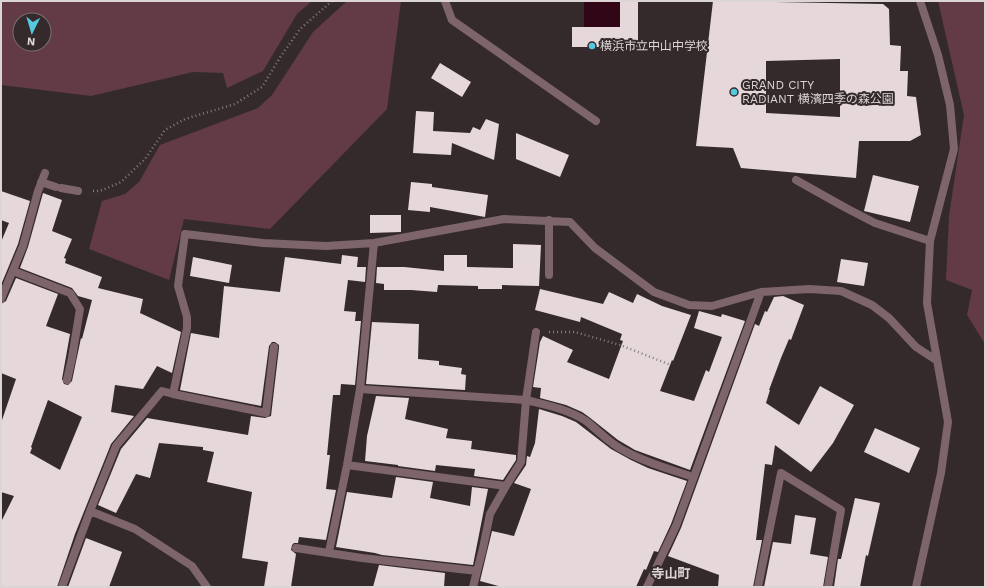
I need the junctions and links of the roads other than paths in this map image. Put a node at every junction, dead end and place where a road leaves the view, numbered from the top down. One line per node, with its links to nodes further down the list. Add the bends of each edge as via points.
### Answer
1 (445, 1): 3 (street, via 452,20)
2 (920, 1): 9 (street, via 938,55 950,105 954,149)
3 (596, 121)
4 (44, 173): 6 (street)
5 (796, 180): 9 (street, via 875,223)
6 (41, 182): 7 (street); 11 (street, via 23,246)
7 (78, 191)
8 (549, 220): 10 (street, via 504,219); 12 (street); 13 (street, via 570,222 595,248 654,292 689,305 712,306)
9 (930, 241): 17 (street, via 927,303)
10 (374, 243): 19 (street); 20 (street, via 326,246 263,244 185,234 178,286 187,328)
11 (13, 271): 14 (street); 18 (street, via 70,293 80,309)
12 (548, 275)
13 (761, 292): 17 (street, via 809,289 841,291 872,305 889,318 916,347); 23 (street)
14 (1, 299)
15 (536, 332): 21 (street)
16 (274, 347): 20 (street, via 266,413)
17 (936, 360): 35 (street, via 948,422 941,472)
18 (67, 380)
19 (360, 389): 21 (street); 22 (street)
20 (173, 394): 25 (street, via 162,391 116,446)
21 (526, 400): 23 (street, via 571,414 586,421 623,451); 24 (street, via 521,462)
22 (347, 465): 24 (street); 27 (street)
23 (693, 477): 32 (street, via 676,526)
24 (506, 486): 28 (street, via 490,514)
25 (90, 511): 29 (street); 30 (street, via 135,529 180,558 192,566)
26 (296, 548): 27 (street)
27 (329, 552): 28 (street)
28 (477, 571): 31 (street)
29 (62, 587)
30 (207, 587)
31 (473, 587)
32 (647, 587)
33 (758, 587): 34 (street, via 781,473 841,510)
34 (828, 587)
35 (916, 587)

